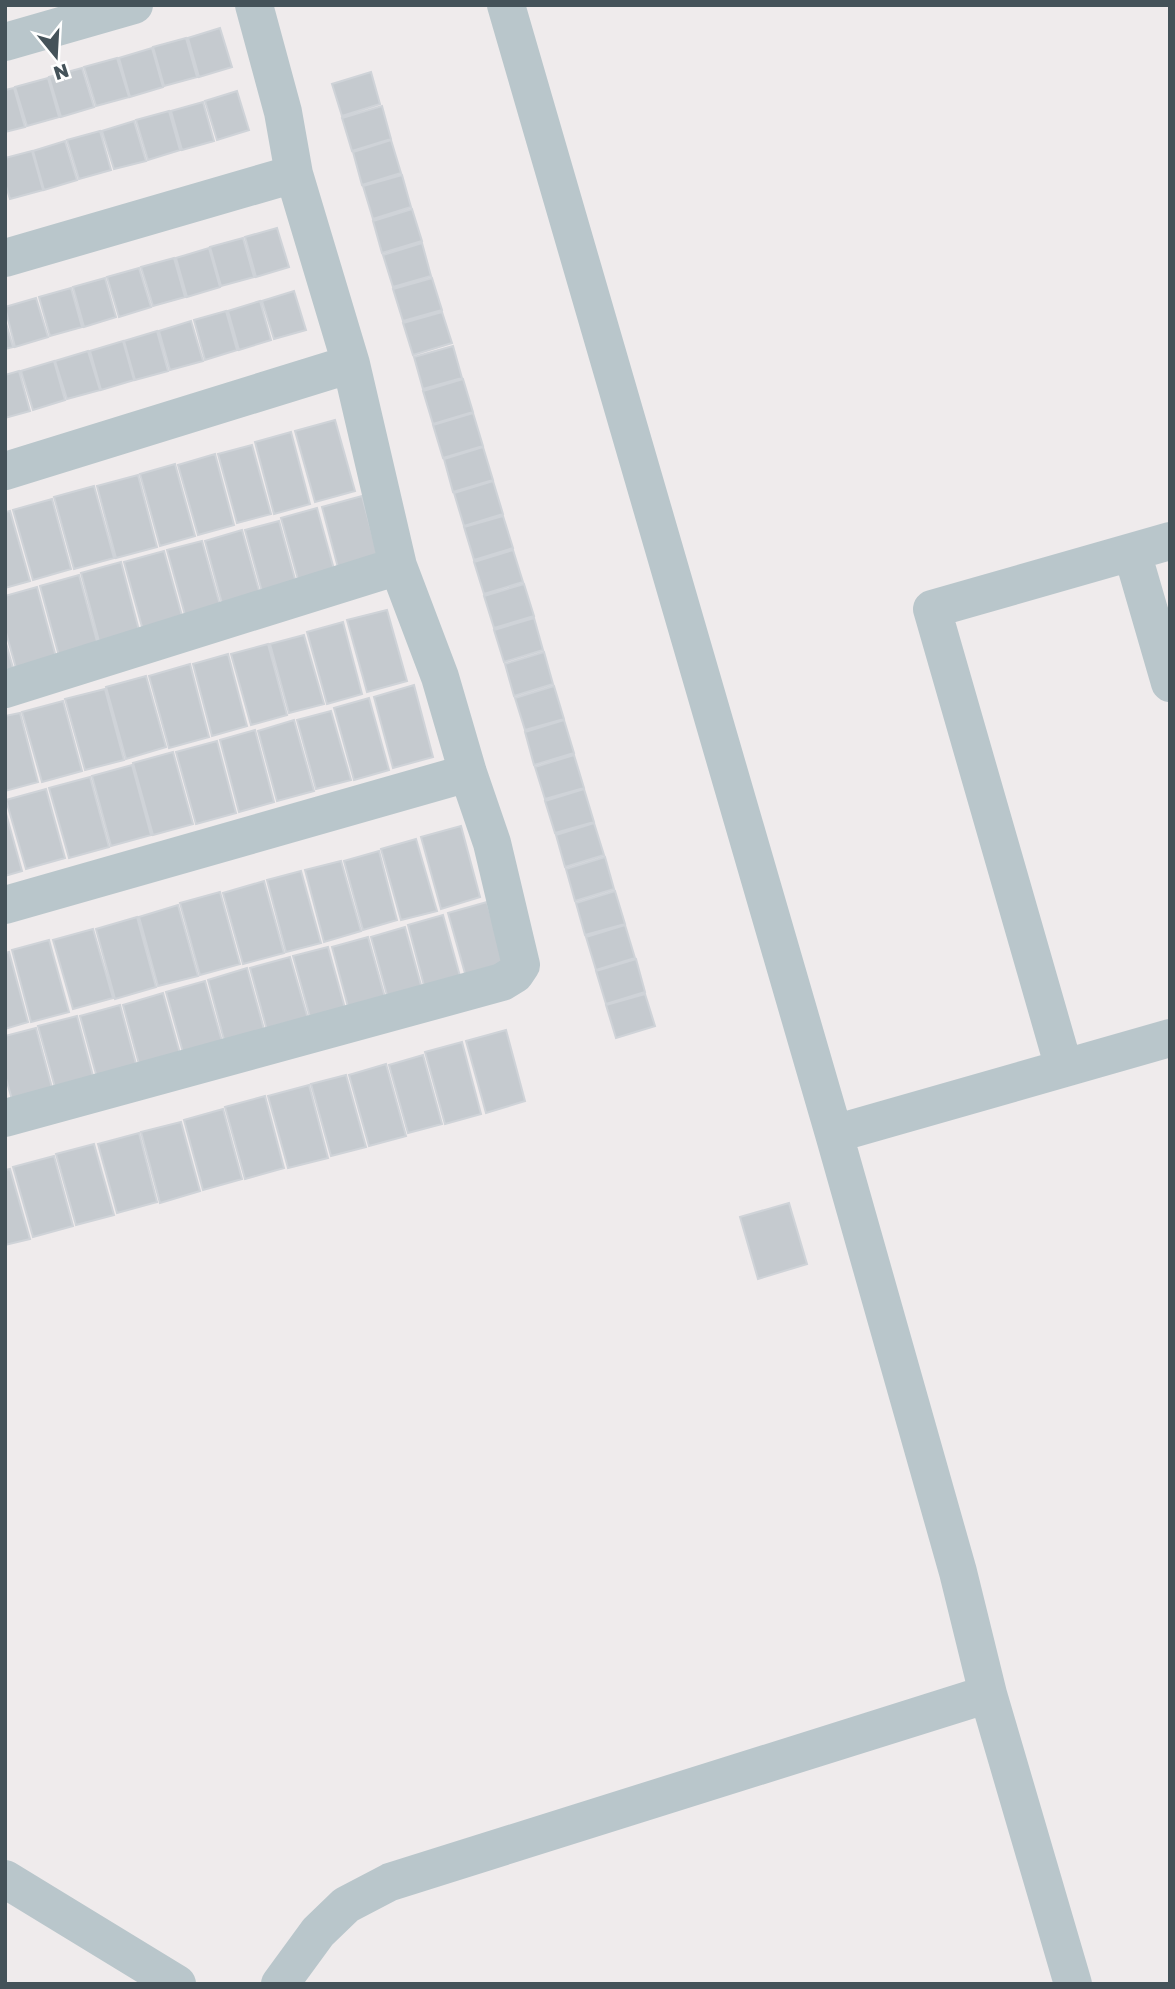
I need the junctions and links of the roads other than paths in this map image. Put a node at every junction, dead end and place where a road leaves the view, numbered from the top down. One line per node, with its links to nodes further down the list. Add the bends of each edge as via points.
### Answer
1 (134, 5): 4 (street)
2 (254, 5): 5 (street)
3 (506, 5): 19 (street)
4 (5, 43)
5 (295, 174): 6 (street); 7 (street)
6 (5, 258)
7 (351, 364): 8 (street); 11 (street)
8 (5, 471)
9 (1170, 541): 10 (street)
10 (1132, 552): 12 (street); 17 (street, via 932,609)
11 (398, 566): 13 (street); 14 (street, via 440,677)
12 (1170, 683)
13 (5, 689)
14 (468, 772): 15 (street); 18 (street, via 516,939 521,965 515,974 502,982)
15 (5, 905)
16 (1170, 1038): 17 (street)
17 (1064, 1068): 19 (street)
18 (5, 1118)
19 (834, 1135): 20 (street)
20 (988, 1694): 23 (street, via 390,1882 346,1905 318,1932); 24 (street)
21 (5, 1879): 22 (street)
22 (177, 1984)
23 (280, 1984)
24 (1073, 1984)

